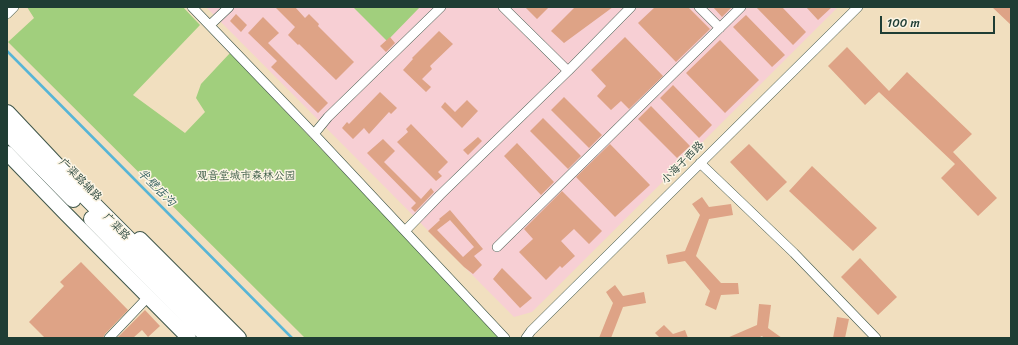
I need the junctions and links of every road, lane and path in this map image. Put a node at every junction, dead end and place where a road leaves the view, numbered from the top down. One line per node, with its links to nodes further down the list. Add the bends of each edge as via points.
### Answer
1 (14, 7): 10 (street)
2 (192, 7): 11 (street)
3 (228, 7): 11 (street)
4 (441, 7): 17 (street, via 328,116)
5 (503, 7): 13 (street)
6 (631, 7): 13 (street)
7 (699, 7): 12 (street)
8 (741, 7): 12 (street)
9 (858, 7): 19 (street, 小海子西路)
10 (7, 14)
11 (210, 25): 17 (street)
12 (720, 28): 21 (street)
13 (568, 71): 20 (street)
14 (7, 106): 27 (main road, 广渠路辅路)
15 (7, 113): 26 (highway, 广渠路, via 86,197)
16 (7, 132): 25 (highway, 广渠路)
17 (314, 134): 20 (street)
18 (7, 153): 22 (main road)
19 (700, 163): 29 (street, 小海子西路); 30 (street, via 794,253)
20 (405, 231): 28 (street)
21 (497, 247)
22 (148, 297): 23 (street); 24 (main road)
23 (109, 338)
24 (189, 338)
25 (209, 338)
26 (227, 338)
27 (239, 338)
28 (505, 338)
29 (526, 338)
30 (876, 338)

